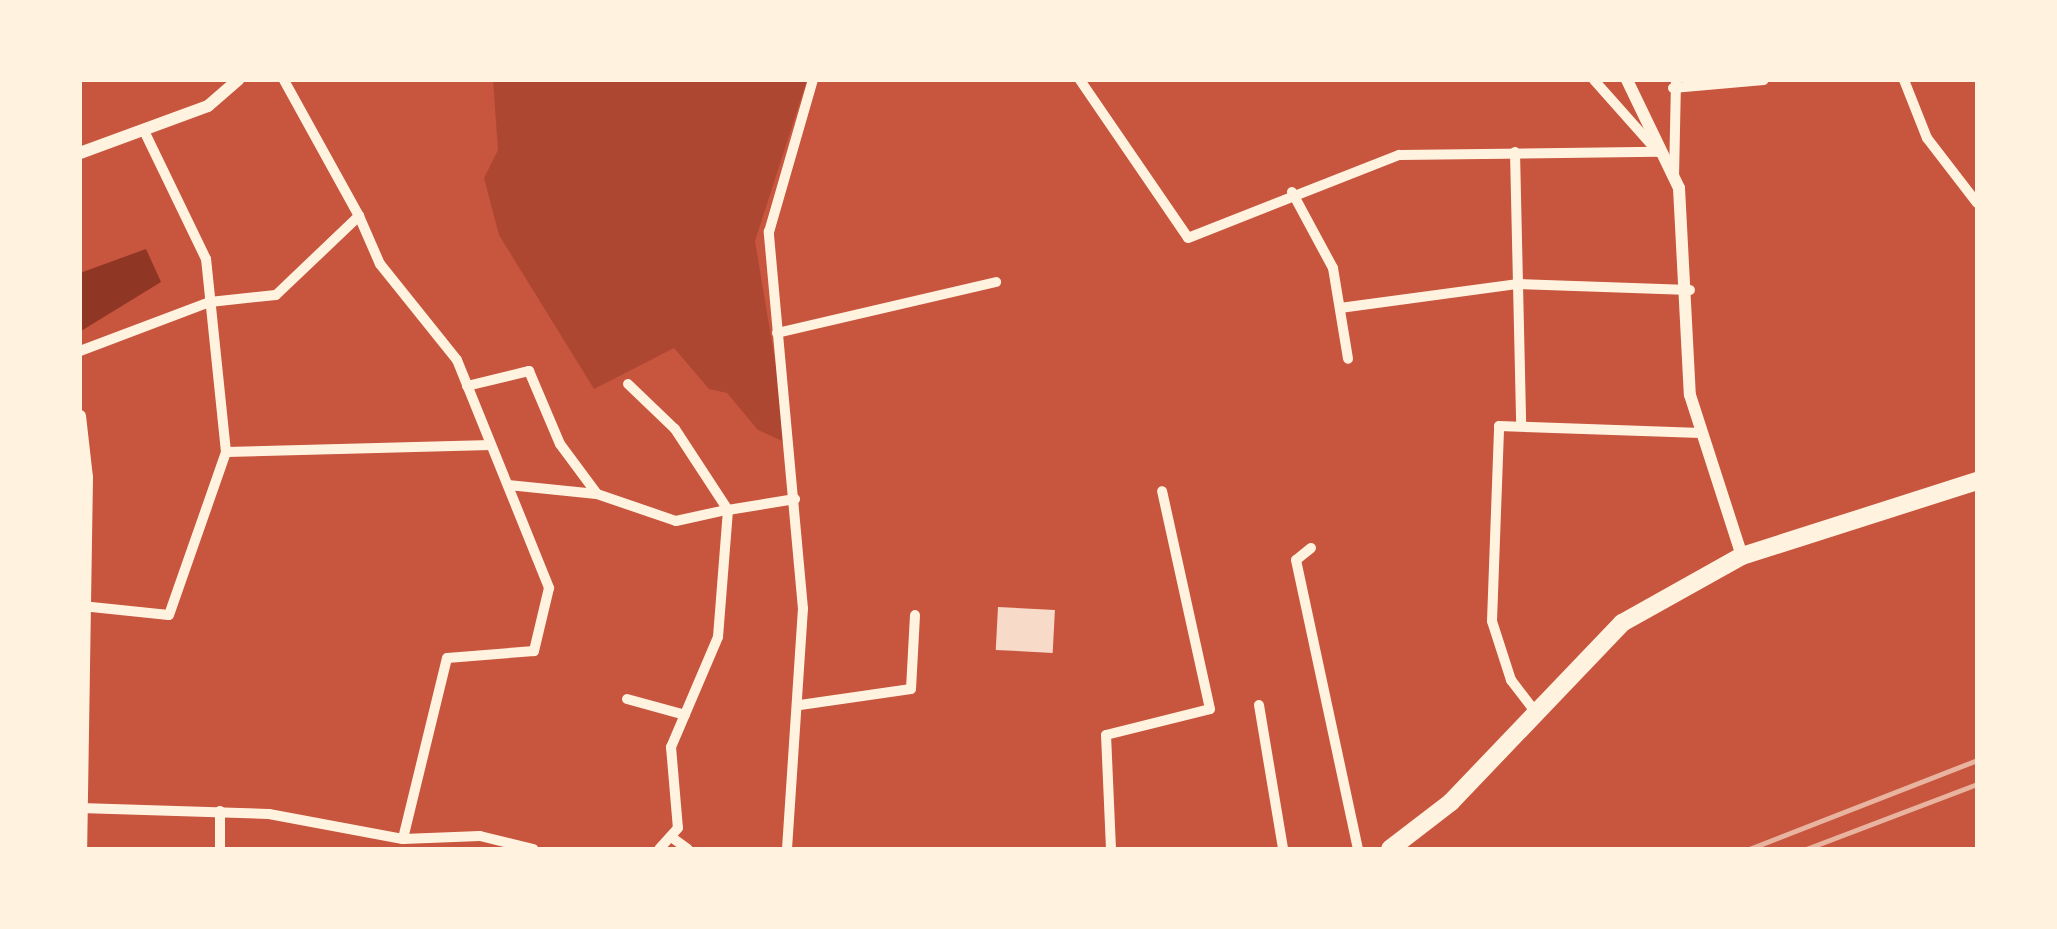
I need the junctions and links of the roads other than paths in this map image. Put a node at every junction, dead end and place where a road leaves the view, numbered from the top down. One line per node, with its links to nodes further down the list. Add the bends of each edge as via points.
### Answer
1 (238, 80): 10 (street, via 208,106)
2 (284, 80): 17 (street)
3 (813, 80): 23 (street, via 768,232)
4 (1080, 80): 15 (street, via 1188,238)
5 (1594, 80): 12 (street)
6 (1628, 80): 12 (street)
7 (1764, 80): 9 (street)
8 (1904, 80): 16 (street, via 1927,138)
9 (1674, 84): 14 (street)
10 (144, 132): 13 (street); 21 (street, via 196,231)
11 (1516, 152): 12 (street); 15 (street, via 1399,155); 19 (street)
12 (1658, 152): 14 (street)
13 (80, 153)
14 (1674, 178): 20 (street)
15 (1292, 192): 22 (street, via 1332,268)
16 (1977, 203)
17 (359, 216): 21 (street, via 291,287); 27 (street, via 380,264)
18 (996, 282): 23 (street)
19 (1518, 284): 20 (street); 22 (street); 29 (street)
20 (1690, 290): 30 (street, via 1690,396)
21 (210, 302): 24 (street); 32 (street)
22 (1340, 308): 25 (street)
23 (778, 333): 37 (street)
24 (80, 351)
25 (1348, 359)
26 (628, 384): 38 (street, via 675,429)
27 (467, 386): 31 (street); 36 (street, via 530,372 560,444)
28 (80, 416): 41 (street, via 88,477)
29 (1520, 426): 30 (street); 47 (street, via 1499,426 1492,620 1512,680)
30 (1701, 433): 40 (street)
31 (491, 445): 32 (street); 34 (street)
32 (226, 452): 41 (street, via 169,614)
33 (1977, 481): 40 (main road)
34 (508, 486): 36 (street); 50 (street, via 548,576 534,651 447,658)
35 (1162, 491): 59 (street, via 1210,709 1106,734)
36 (597, 494): 38 (street, via 676,522)
37 (795, 499): 38 (street); 44 (street)
38 (724, 510): 46 (street, via 718,637)
39 (1312, 548): 61 (street, via 1296,560)
40 (1742, 556): 47 (main road, via 1622,623)
41 (82, 606): 48 (street)
42 (915, 614): 44 (street, via 910,689)
43 (627, 700): 46 (street)
44 (800, 705): 58 (street)
45 (1259, 705): 60 (street)
46 (685, 715): 51 (street, via 669,760)
47 (1538, 715): 52 (main road)
48 (80, 808): 49 (street); 53 (street)
49 (220, 811): 50 (street); 54 (street)
50 (403, 839): 55 (street, via 480,836)
51 (674, 839): 56 (street); 57 (street)
52 (1409, 844): 62 (main road)
53 (80, 849)
54 (220, 849)
55 (533, 849)
56 (659, 849)
57 (688, 849)
58 (786, 849)
59 (1111, 849)
60 (1283, 849)
61 (1358, 849)
62 (1390, 849)

